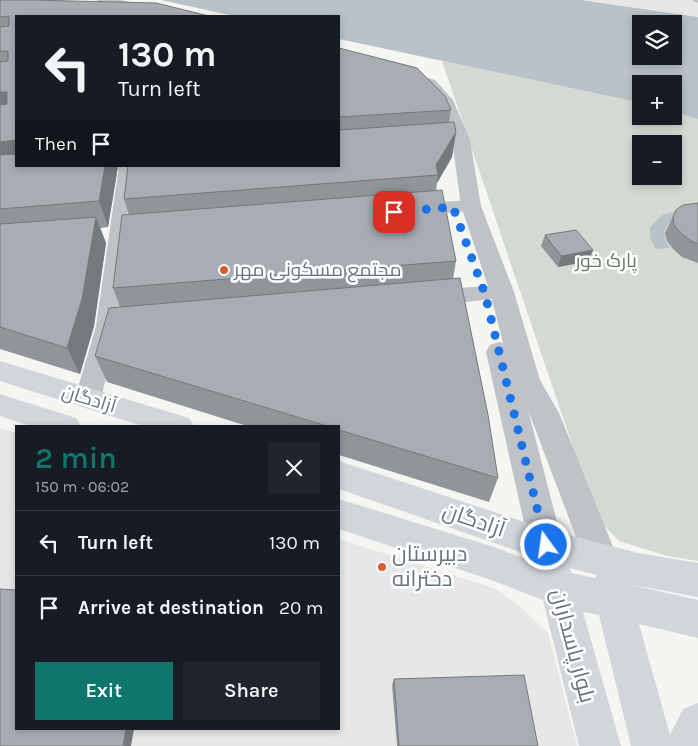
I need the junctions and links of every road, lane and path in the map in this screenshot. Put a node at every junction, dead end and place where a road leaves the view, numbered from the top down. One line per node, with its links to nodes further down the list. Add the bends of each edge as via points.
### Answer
1 (99, 4): 2 (street); 3 (street)
2 (127, 15)
3 (170, 15)
4 (128, 167): 10 (street)
5 (462, 207): 5 (street, via 445,100 427,82 409,80 435,112 450,154); 6 (street); 7 (street)
6 (394, 212)
7 (493, 293): 8 (street); 18 (street); 19 (street, via 526,381 544,413)
8 (405, 300)
9 (147, 322): 10 (street)
10 (108, 326): 12 (street)
11 (0, 371): 12 (main road, آزادگان)
12 (88, 398): 15 (main road, آزادگان)
13 (0, 405): 14 (main road, آزادگان)
14 (63, 425)
15 (176, 425)
16 (340, 475): 18 (main road, آزادگان)
17 (340, 514): 21 (main road, آزادگان)
18 (546, 545): 19 (main road, آزادگان); 21 (main road, بلوار پاسداران)
19 (602, 559): 20 (main road, آزادگان, via 638,570); 22 (main road)
20 (698, 580)
21 (558, 588): 22 (main road, آزادگان); 25 (main road, بلوار پاسداران)
22 (614, 601): 23 (main road, آزادگان); 26 (main road)
23 (698, 618)
24 (698, 724): 27 (main road)
25 (600, 746)
26 (652, 746)
27 (687, 746)

